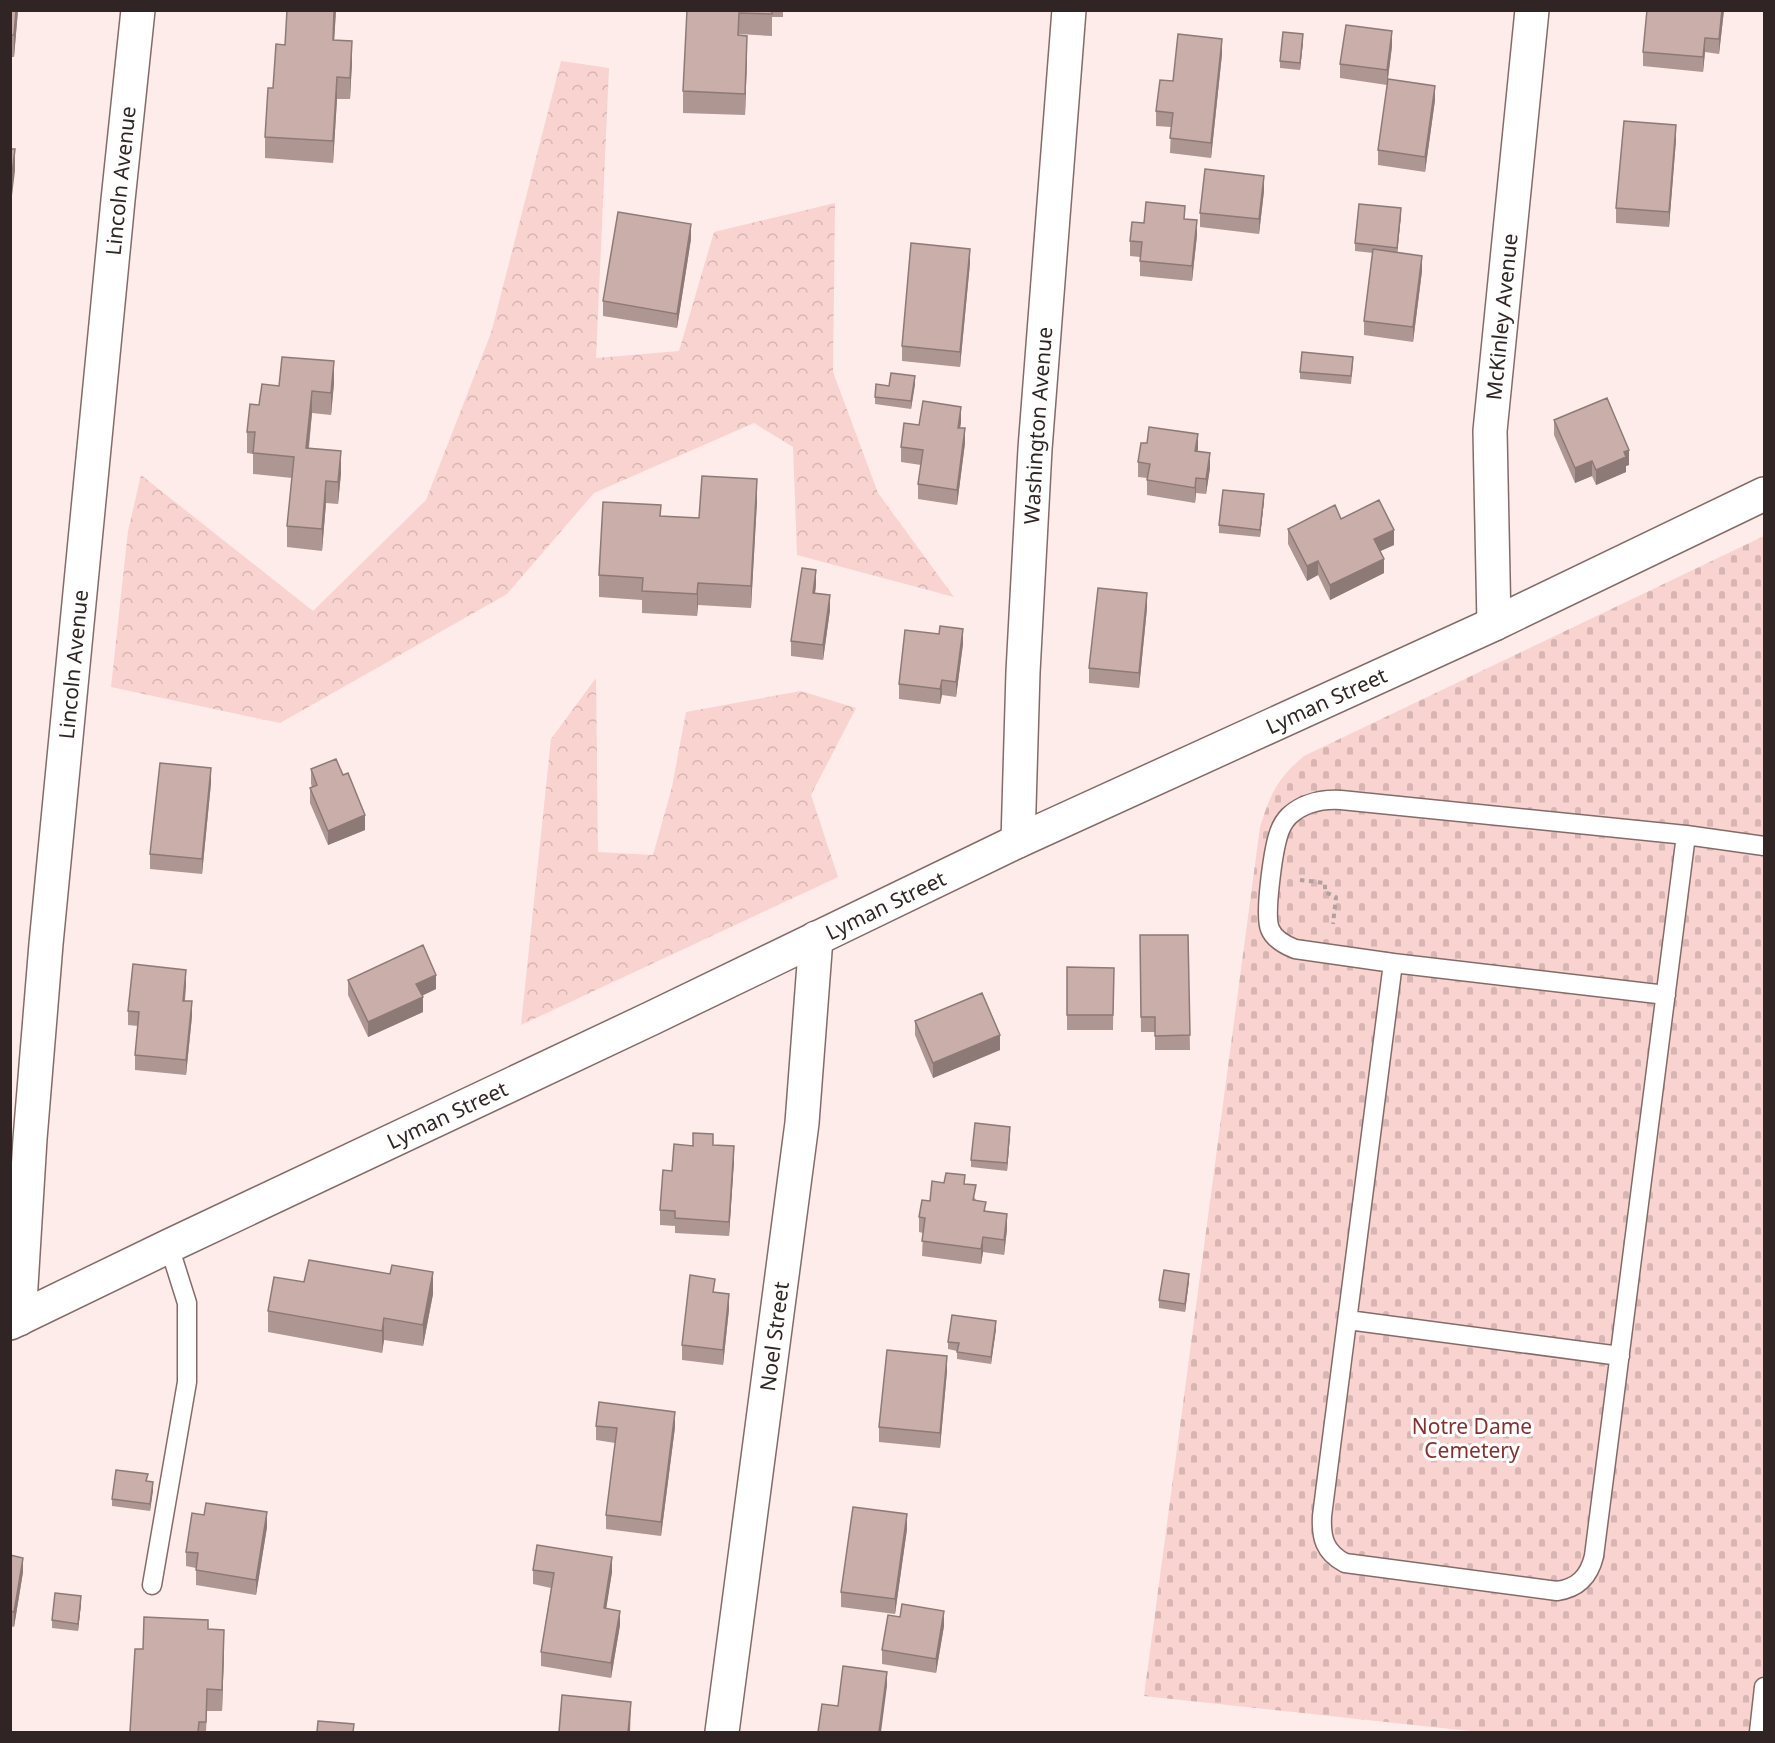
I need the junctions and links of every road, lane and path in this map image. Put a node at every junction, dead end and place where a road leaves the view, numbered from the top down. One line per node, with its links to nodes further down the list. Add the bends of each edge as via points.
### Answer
1 (138, 10): 16 (street, Lincoln Avenue, via 45,956)
2 (1070, 10): 7 (street, Washington Avenue, via 1024,630)
3 (1532, 10): 5 (street, McKinley Avenue, via 1490,431)
4 (1764, 494): 5 (street, Lyman Street)
5 (1494, 624): 7 (street, Lyman Street)
6 (1686, 835): 8 (lane); 9 (lane, via 1326,800 1296,810 1283,823); 13 (lane)
7 (1018, 841): 10 (street, Lyman Street)
8 (1764, 846)
9 (1272, 876): 11 (lane, via 1267,912 1270,931 1295,949); 11 (path, via 1325,883 1325,892 1336,897)
10 (816, 938): 14 (street, Lyman Street); 20 (street, Noel Street, via 801,1123)
11 (1329, 954): 12 (lane)
12 (1393, 963): 13 (lane); 15 (lane)
13 (1666, 995): 17 (lane)
14 (169, 1246): 16 (street, Lyman Street); 18 (lane, via 187,1303 187,1382)
15 (1348, 1320): 17 (lane); 17 (lane, via 1321,1530 1323,1541 1336,1558 1356,1565 1557,1590 1575,1586 1591,1569 1594,1556)
16 (15, 1321)
17 (1620, 1356)
18 (152, 1585)
19 (1764, 1687): 21 (lane)
20 (722, 1732)
21 (1759, 1732)

